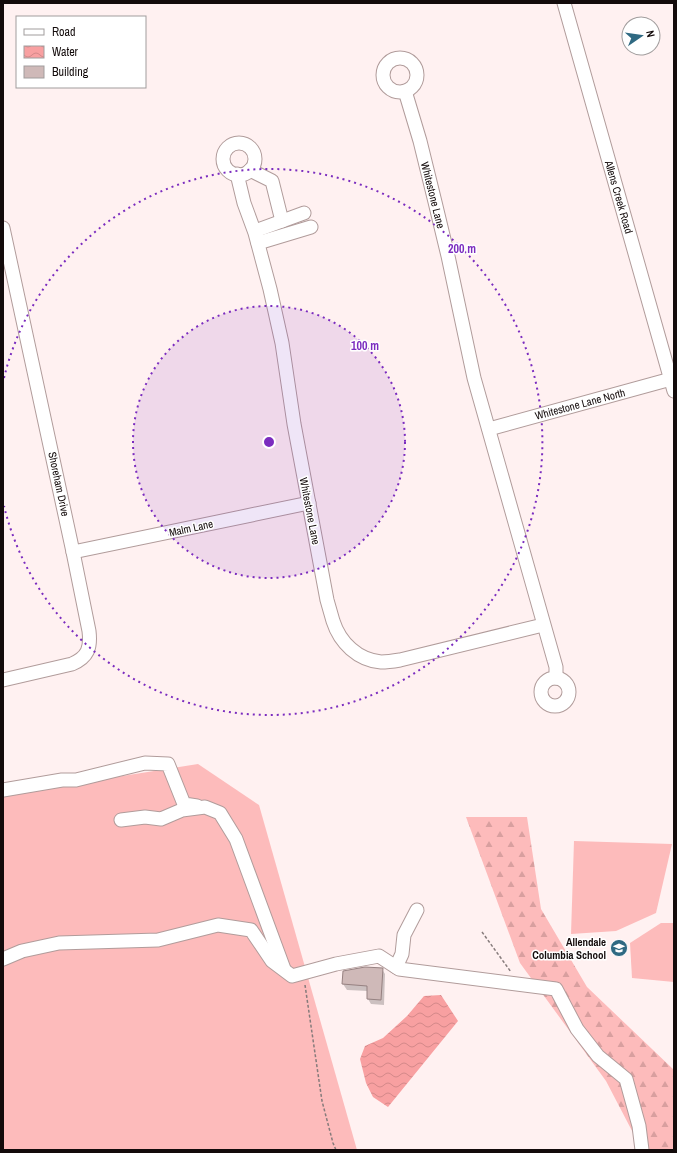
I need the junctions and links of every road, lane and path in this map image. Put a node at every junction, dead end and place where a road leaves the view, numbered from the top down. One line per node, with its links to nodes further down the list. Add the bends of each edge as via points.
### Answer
1 (564, 3): 11 (street, Allens Creek Road)
2 (405, 91): 12 (street, Whitestone Lane, via 420,141 474,378)
3 (250, 170): 4 (street); 4 (street, via 255,160 253,150 245,144 234,143 226,150 224,160 228,169); 6 (street, via 272,181)
4 (237, 174): 9 (street, Whitestone Lane, via 244,203)
5 (304, 213): 6 (street)
6 (282, 221): 9 (street)
7 (311, 227): 10 (street)
8 (3, 228): 14 (street, Shoreham Drive)
9 (255, 231): 10 (street, Whitestone Lane)
10 (258, 243): 13 (street, Whitestone Lane, via 282,343)
11 (672, 385): 12 (street, Whitestone Lane North)
12 (489, 429): 15 (street, Whitestone Lane)
13 (309, 503): 14 (street, Malm Lane); 15 (street, Whitestone Lane, via 333,622 346,645 361,656 381,662 400,660)
14 (74, 552): 17 (street, Shoreham Drive, via 89,631 89,649 85,656 72,664)
15 (543, 625): 16 (street, Whitestone Lane, via 556,667)
16 (556, 678)
17 (3, 680)
18 (3, 790): 19 (street, via 76,780 145,763 168,764 184,804)
19 (205, 807): 20 (street, via 182,810 161,819 145,817); 25 (street, via 220,813 236,839)
20 (122, 820)
21 (417, 910): 24 (street, via 404,935 402,954)
22 (482, 932): 27 (path)
23 (3, 959): 25 (street, via 22,951 59,943 158,940 218,924 251,930 272,961)
24 (396, 967): 26 (street, via 379,956); 27 (street)
25 (284, 969): 26 (street, via 292,976)
26 (302, 973): 28 (path, via 322,1101)
27 (521, 985): 29 (street, via 556,989 585,1040 598,1056 626,1078)
28 (336, 1150)
29 (642, 1150)

